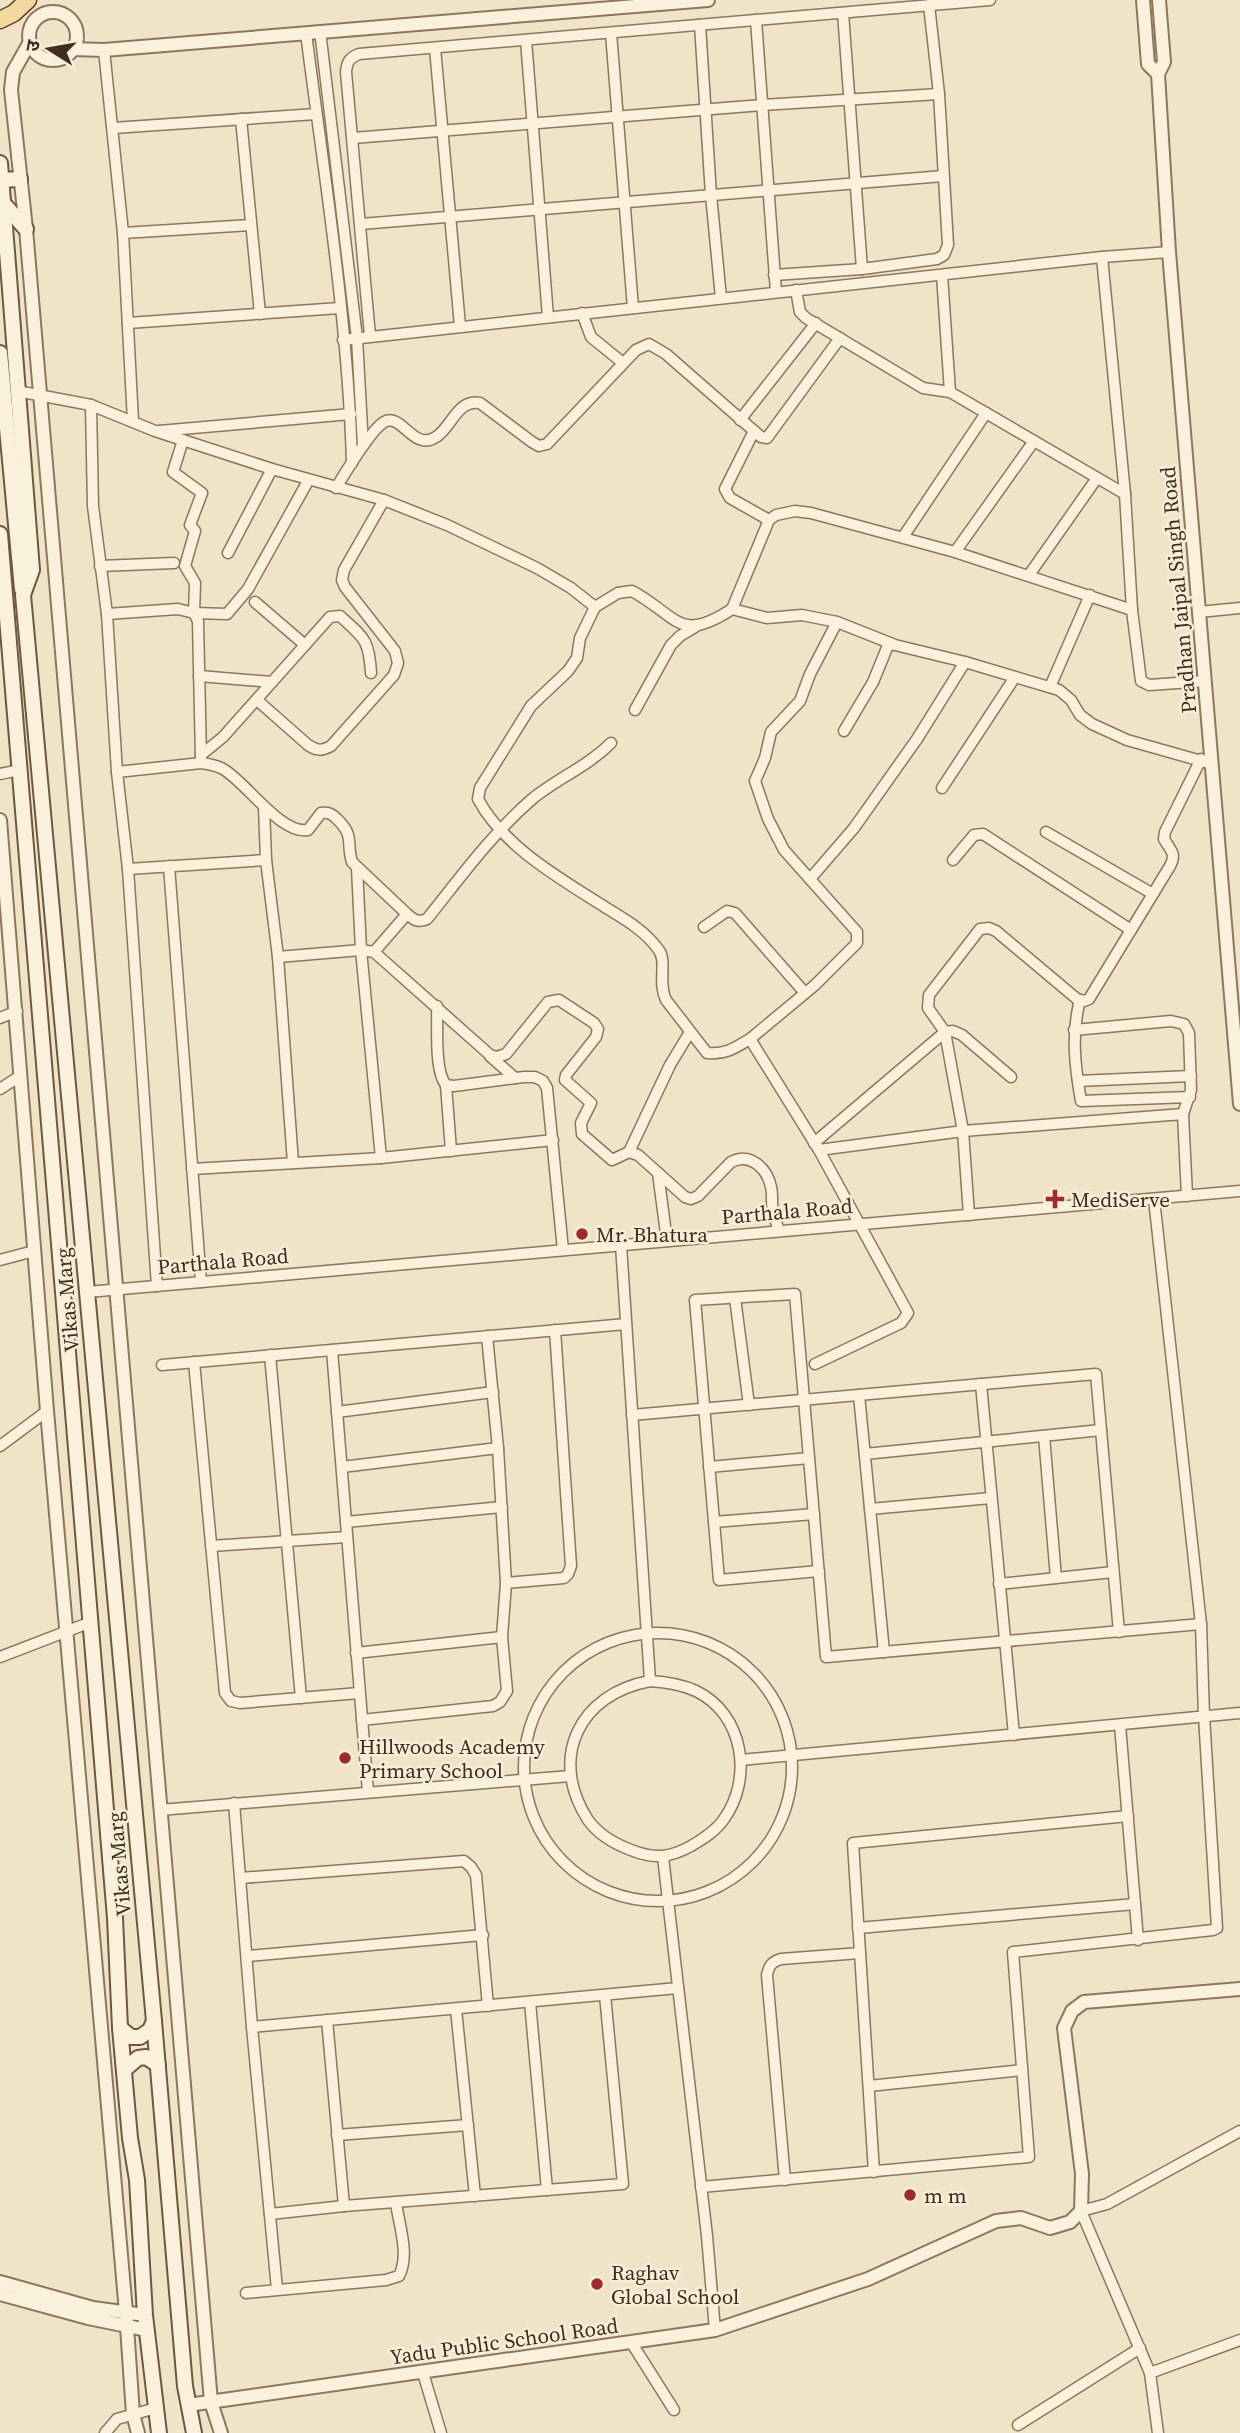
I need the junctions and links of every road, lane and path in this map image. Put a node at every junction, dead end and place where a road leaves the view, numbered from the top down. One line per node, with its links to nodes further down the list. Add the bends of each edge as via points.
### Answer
1 (27, 0): 10 (main road)
2 (53, 0): 9 (street)
3 (708, 0): 13 (street)
4 (990, 0): 7 (street)
5 (1143, 0): 20 (street, Pradhan Jaipal Singh Road, via 1149,64)
6 (1159, 0): 20 (street, Pradhan Jaipal Singh Road, via 1164,62)
7 (929, 5): 8 (street); 21 (street)
8 (843, 13): 11 (street); 22 (street)
9 (41, 15): 16 (street, via 31,26); 18 (street, via 65,9 75,27)
10 (0, 20)
11 (756, 20): 12 (street); 23 (street)
12 (700, 25): 14 (street); 24 (street)
13 (313, 32): 19 (street); 25 (street); 64 (street)
14 (611, 33): 15 (street); 26 (street)
15 (526, 40): 17 (street); 28 (street)
16 (30, 42): 18 (street, via 45,58 61,58); 34 (street, via 11,80)
17 (435, 48): 30 (street); 31 (street, via 351,57 346,72)
18 (72, 49): 19 (street)
19 (104, 50): 29 (street)
20 (1157, 74): 47 (street, Pradhan Jaipal Singh Road)
21 (939, 94): 22 (street); 33 (street)
22 (850, 100): 23 (street); 36 (street)
23 (762, 105): 24 (street); 37 (street)
24 (706, 110): 26 (street); 38 (street)
25 (316, 114): 27 (street); 55 (street)
26 (618, 117): 28 (street); 39 (street)
27 (241, 119): 29 (street); 44 (street)
28 (533, 124): 30 (street); 41 (street)
29 (113, 128): 46 (street)
30 (442, 131): 31 (street); 42 (street)
31 (354, 138): 43 (street)
32 (0, 163): 35 (main road, Vikas Marg)
33 (943, 176): 36 (street); 49 (street, via 948,245 944,255)
34 (20, 179): 35 (main road); 45 (street)
35 (1, 180): 40 (main road, Vikas Marg)
36 (856, 182): 37 (street); 49 (street)
37 (768, 189): 38 (street); 50 (street)
38 (711, 195): 39 (street); 54 (street)
39 (625, 202): 41 (street); 56 (street)
40 (3, 203): 45 (main road); 69 (main road, Vikas Marg)
41 (539, 209): 42 (street); 59 (street)
42 (450, 216): 43 (street); 62 (street)
43 (361, 224): 63 (street)
44 (251, 225): 46 (street); 58 (street)
45 (26, 229): 71 (street)
46 (123, 233): 60 (street)
47 (1169, 253): 48 (street); 105 (street, Pradhan Jaipal Singh Road)
48 (1102, 257): 51 (street); 87 (street)
49 (862, 269): 50 (street)
50 (775, 275): 53 (street)
51 (942, 275): 52 (street); 70 (street)
52 (796, 290): 53 (street); 61 (street, via 800,312)
53 (776, 292): 54 (street)
54 (721, 298): 56 (street)
55 (340, 308): 58 (street); 66 (street)
56 (633, 308): 57 (street)
57 (582, 313): 59 (street); 68 (street, via 591,337)
58 (260, 314): 60 (street)
59 (548, 317): 62 (street)
60 (128, 323): 76 (street)
61 (816, 323): 65 (street); 75 (street)
62 (460, 326): 63 (street)
63 (370, 336): 64 (street)
64 (357, 338): 66 (street); 81 (street)
65 (840, 338): 70 (street, via 923,388); 78 (street, via 773,432 767,438)
66 (343, 340): 74 (street)
67 (0, 353): 98 (main road)
68 (623, 363): 75 (street, via 643,345 655,346); 81 (street, via 547,444 532,443 471,401 429,441 389,421)
69 (17, 391): 71 (street); 98 (main road, Vikas Marg, via 32,570)
70 (950, 392): 73 (street)
71 (40, 394): 72 (street); 191 (street)
72 (91, 405): 76 (street); 95 (street, via 93,506)
73 (986, 413): 80 (street); 91 (street)
74 (351, 414): 77 (street); 82 (street)
75 (740, 420): 78 (street)
76 (133, 421): 77 (street)
77 (155, 431): 79 (street)
78 (754, 431): 89 (street, via 724,489 730,498)
79 (183, 440): 83 (street); 106 (street, via 173,472 202,493 190,525 195,531 185,566 195,583)
80 (1034, 441): 84 (street); 92 (street)
81 (363, 446): 82 (street)
82 (352, 463): 86 (street)
83 (272, 470): 85 (street); 93 (street)
84 (1097, 478): 87 (street); 96 (street)
85 (307, 481): 86 (street); 106 (street, via 248,589 227,614)
86 (336, 488): 88 (street)
87 (1125, 494): 104 (street)
88 (384, 500): 101 (street, via 537,568); 119 (street, via 342,580 395,651 394,675 323,750 308,745)
89 (769, 520): 91 (street, via 803,511); 103 (street)
90 (0, 534): 97 (main road, Vikas Marg)
91 (903, 537): 92 (street)
92 (955, 552): 96 (street)
93 (228, 553)
94 (174, 563): 95 (street)
95 (100, 566): 107 (street)
96 (1029, 575): 99 (street)
97 (3, 585): 125 (main road, Vikas Marg)
98 (23, 595): 192 (main road, Vikas Marg)
99 (1090, 595): 104 (street); 118 (street)
100 (255, 602): 111 (street)
101 (595, 607): 109 (street, via 618,593 632,591 682,624); 131 (street, via 580,638 577,658 531,706 480,788 478,799)
102 (1240, 608): 105 (street)
103 (732, 609): 108 (street, via 767,618 802,615); 109 (street)
104 (1132, 610): 116 (street, via 1143,683)
105 (1199, 612): 116 (street, Pradhan Jaipal Singh Road)
106 (194, 613): 107 (street, via 178,609); 114 (street)
107 (107, 614): 126 (street)
108 (837, 622): 110 (street); 138 (street, via 800,701 771,732 755,781 784,850)
109 (697, 626): 120 (street, via 671,645)
110 (889, 643): 112 (street); 121 (street)
111 (305, 645): 113 (street, via 330,617 340,616 364,638); 117 (street)
112 (965, 662): 115 (street); 138 (street, via 854,828)
113 (371, 673)
114 (199, 676): 117 (street); 123 (street)
115 (1015, 677): 118 (street); 128 (street)
116 (1205, 681): 124 (street, Pradhan Jaipal Singh Road)
117 (272, 682): 119 (street)
118 (1050, 687): 124 (street, via 1071,700 1092,724 1127,740)
119 (257, 700): 123 (street)
120 (635, 710)
121 (845, 732)
122 (611, 743): 131 (street, via 533,799)
123 (201, 759): 126 (street); 129 (street, via 225,769)
124 (1206, 762): 139 (street, via 1165,832 1174,859); 167 (street, Pradhan Jaipal Singh Road)
125 (20, 770): 127 (street); 234 (main road, Vikas Marg)
126 (117, 772): 137 (street)
127 (0, 774)
128 (942, 788)
129 (264, 807): 133 (street); 136 (street, via 300,831 312,828 321,813 333,815 350,835 350,856)
130 (1, 827): 141 (street)
131 (500, 829): 140 (street, via 426,919 421,922); 153 (street, via 556,876 636,927 657,947 662,955 661,990)
132 (1046, 832): 139 (street)
133 (266, 860): 135 (street); 146 (street)
134 (953, 860): 143 (street, via 974,835 984,834)
135 (169, 866): 137 (street); 176 (street)
136 (357, 868): 140 (street); 144 (street)
137 (128, 869): 190 (street)
138 (810, 878): 147 (street, via 838,909 858,943)
139 (1153, 894): 143 (street)
140 (407, 914): 145 (street)
141 (5, 925): 150 (street)
142 (704, 927): 147 (street, via 731,910)
143 (1131, 930): 148 (street, via 1089,999)
144 (361, 950): 145 (street); 146 (street); 174 (street)
145 (373, 952): 149 (street)
146 (278, 957): 175 (street)
147 (804, 993): 155 (street)
148 (1080, 1000): 152 (street); 154 (street, via 996,931 984,928 929,995 928,1008)
149 (437, 1006): 156 (street); 164 (street, via 441,1079)
150 (17, 1010): 151 (street); 157 (street)
151 (0, 1018)
152 (1074, 1030): 158 (street, via 1179,1021 1189,1033); 162 (street)
153 (690, 1032): 155 (street, via 707,1053 729,1052); 173 (street)
154 (945, 1032): 159 (street, via 962,1035); 169 (street); 171 (street)
155 (750, 1039): 171 (street)
156 (490, 1055): 160 (street); 161 (street, via 506,1054 548,1002 559,1000 598,1028)
157 (20, 1076): 165 (street); 187 (street)
158 (1191, 1076): 162 (street); 166 (street)
159 (1011, 1077)
160 (515, 1078): 163 (street, via 535,1077); 164 (street)
161 (565, 1080): 163 (street); 173 (street, via 591,1104 581,1123 582,1134 612,1160)
162 (1078, 1081): 166 (street, via 1084,1102)
163 (544, 1082): 170 (street)
164 (446, 1085): 172 (street)
165 (0, 1088)
166 (1190, 1097): 168 (street)
167 (1240, 1104)
168 (1183, 1114): 169 (street); 179 (street)
169 (963, 1131): 171 (street); 181 (street)
170 (553, 1140): 172 (street); 186 (street)
171 (816, 1147): 182 (street)
172 (451, 1151): 174 (street)
173 (629, 1152): 177 (street)
174 (381, 1158): 175 (street)
175 (293, 1163): 176 (street)
176 (192, 1169): 189 (street)
177 (658, 1173): 183 (street, via 691,1199 731,1162 748,1159 759,1164 771,1187); 184 (street)
178 (1240, 1191): 179 (street, Parthala Road)
179 (1188, 1196): 180 (street, Parthala Road)
180 (1154, 1199): 181 (street, Parthala Road); 235 (street)
181 (969, 1215): 182 (street, Parthala Road)
182 (858, 1225): 183 (street, Parthala Road); 200 (street, via 908,1312 901,1323)
183 (779, 1231): 184 (street, Parthala Road)
184 (667, 1241): 185 (street, Parthala Road)
185 (621, 1245): 186 (street, Parthala Road); 194 (street)
186 (563, 1250): 189 (street, Parthala Road)
187 (34, 1251): 188 (street); 208 (street)
188 (0, 1260)
189 (201, 1282): 190 (street, Parthala Road)
190 (157, 1286): 191 (street, Parthala Road)
191 (116, 1289): 192 (street, Parthala Road); 258 (street)
192 (87, 1292): 276 (main road, Vikas Marg)
193 (735, 1298): 205 (street, via 795,1294); 206 (street); 207 (street, via 695,1300)
194 (626, 1324): 195 (street); 210 (street)
195 (555, 1330): 196 (street); 232 (street, via 571,1566 564,1578)
196 (487, 1336): 197 (street); 203 (street)
197 (332, 1350): 198 (street); 209 (street)
198 (270, 1355): 199 (street); 227 (street)
199 (194, 1362): 201 (street); 228 (street)
200 (815, 1364)
201 (162, 1365)
202 (981, 1384): 204 (street); 211 (street, via 1096,1374); 213 (street)
203 (493, 1392): 209 (street); 215 (street)
204 (859, 1395): 205 (street); 216 (street)
205 (804, 1400): 206 (street); 217 (street)
206 (749, 1405): 207 (street)
207 (704, 1409): 210 (street); 219 (street)
208 (47, 1411): 214 (street); 236 (street)
209 (337, 1412): 218 (street)
210 (632, 1415): 237 (street)
211 (1101, 1430): 212 (street); 230 (street)
212 (1044, 1436): 213 (street); 231 (street)
213 (987, 1442): 216 (street); 220 (street)
214 (0, 1446)
215 (498, 1448): 218 (street); 221 (street)
216 (864, 1454): 222 (street)
217 (809, 1458): 219 (street); 223 (street)
218 (342, 1467): 224 (street)
219 (709, 1467): 225 (street)
220 (992, 1498): 222 (street); 233 (street)
221 (502, 1507): 224 (street); 232 (street)
222 (870, 1509): 241 (street)
223 (814, 1514): 225 (street); 229 (street)
224 (346, 1521): 226 (street)
225 (714, 1522): 229 (street, via 719,1580)
226 (347, 1537): 227 (street); 242 (street)
227 (287, 1541): 228 (street); 246 (street)
228 (211, 1546): 246 (street, via 225,1692 230,1701)
229 (819, 1571): 241 (street, via 826,1657)
230 (1113, 1572): 231 (street); 238 (street)
231 (1056, 1578): 233 (street)
232 (506, 1583): 239 (street)
233 (999, 1584): 240 (street)
234 (91, 1622): 236 (street); 278 (main road, Vikas Marg)
235 (1201, 1624): 238 (street); 248 (street)
236 (67, 1630): 243 (street); 299 (street)
237 (647, 1631): 244 (street); 252 (street, via 688,1635 731,1653 765,1684 787,1726); 255 (street, via 605,1642 569,1665 542,1698 530,1727)
238 (1119, 1632): 240 (street)
239 (502, 1637): 242 (street); 249 (street, via 507,1690 500,1702)
240 (1004, 1642): 241 (street); 251 (street)
241 (884, 1652)
242 (356, 1653): 245 (street)
243 (0, 1657)
244 (650, 1681): 253 (street, via 675,1683 715,1704 733,1730); 254 (street, via 611,1693 592,1709 579,1728)
245 (359, 1693): 246 (street); 249 (street)
246 (301, 1698)
247 (1240, 1713): 248 (street)
248 (1204, 1716): 250 (street); 266 (street, via 1217,1925 1213,1930)
249 (362, 1720): 256 (street)
250 (1121, 1725): 251 (street); 259 (street)
251 (1014, 1735): 252 (street)
252 (792, 1755): 253 (street); 262 (street, via 783,1818 759,1857 723,1886)
253 (741, 1760): 260 (street, via 737,1795 723,1820 705,1838)
254 (570, 1776): 255 (street); 260 (street, via 577,1803 605,1837 640,1854)
255 (524, 1779): 256 (street); 262 (street, via 534,1821 556,1857 589,1884 632,1900)
256 (368, 1792): 257 (street)
257 (234, 1803): 258 (street); 261 (street)
258 (160, 1810): 309 (street)
259 (1128, 1816): 263 (street); 264 (street, via 853,1843)
260 (663, 1857): 262 (street)
261 (241, 1878): 265 (street, via 464,1861 476,1875); 268 (street)
262 (668, 1904): 269 (street)
263 (1135, 1904): 264 (street); 266 (street)
264 (858, 1928): 267 (street)
265 (483, 1936): 268 (street); 273 (street)
266 (1138, 1940): 281 (street, via 1013,1952)
267 (860, 1953): 282 (street); 287 (street, via 781,1959 769,1966)
268 (248, 1956): 277 (street)
269 (678, 1989): 271 (street); 288 (street)
270 (1240, 1989): 293 (street, via 1084,2002 1072,2011 1064,2028 1083,2174)
271 (605, 1995): 272 (street); 289 (street, via 623,2184)
272 (530, 2002): 273 (street); 289 (street)
273 (488, 2006): 274 (street)
274 (456, 2009): 275 (street); 283 (street)
275 (327, 2020): 277 (street); 285 (street)
276 (155, 2021): 278 (main road, via 140,2037 131,2037); 279 (main road, Vikas Marg)
277 (252, 2027): 294 (street)
278 (120, 2028): 280 (main road, Vikas Marg)
279 (158, 2065): 280 (main road, via 146,2057); 310 (main road, Vikas Marg)
280 (124, 2070): 300 (main road, Vikas Marg, via 137,2180)
281 (1022, 2070): 282 (street); 286 (street, via 1029,2158)
282 (869, 2086): 286 (street)
283 (468, 2124): 285 (street); 290 (street)
284 (1240, 2131): 293 (street, Yadu Public School Road, via 1107,2204)
285 (337, 2135): 292 (street)
286 (874, 2172): 287 (street)
287 (785, 2180): 288 (street)
288 (701, 2187): 303 (street)
289 (547, 2190): 290 (street)
290 (475, 2196): 291 (street)
291 (396, 2203): 292 (street); 296 (street, via 404,2258 399,2276)
292 (344, 2206): 294 (street)
293 (1080, 2211): 303 (street, Yadu Public School Road, via 1070,2222 1050,2228 1021,2218 996,2221 868,2278); 306 (street)
294 (270, 2214): 296 (street)
295 (0, 2282): 299 (street)
296 (277, 2289): 297 (street)
297 (246, 2293)
298 (0, 2294): 301 (street)
299 (125, 2313): 300 (street); 301 (street)
300 (145, 2315): 302 (main road, Vikas Marg)
301 (127, 2327): 302 (street); 313 (street)
302 (147, 2330): 311 (main road, Vikas Marg)
303 (715, 2330): 305 (street, Yadu Public School Road)
304 (1240, 2340): 308 (street)
305 (631, 2343): 307 (street, Yadu Public School Road); 312 (street)
306 (1140, 2348): 308 (street); 314 (street)
307 (423, 2373): 309 (street, Yadu Public School Road); 320 (street)
308 (1150, 2373): 321 (street)
309 (211, 2402): 310 (street, Yadu Public School Road); 319 (street)
310 (188, 2405): 318 (main road, Vikas Marg)
311 (156, 2408): 313 (street); 317 (main road, Vikas Marg)
312 (674, 2410)
313 (133, 2414): 315 (street, via 117,2419); 316 (street)
314 (1018, 2425)
315 (106, 2433)
316 (138, 2433)
317 (159, 2433)
318 (194, 2433)
319 (222, 2433)
320 (441, 2433)
321 (1158, 2433)

